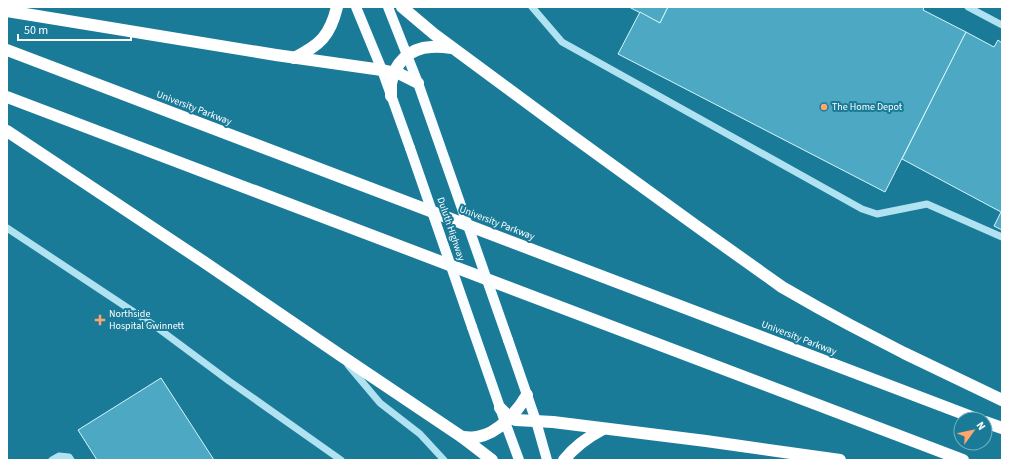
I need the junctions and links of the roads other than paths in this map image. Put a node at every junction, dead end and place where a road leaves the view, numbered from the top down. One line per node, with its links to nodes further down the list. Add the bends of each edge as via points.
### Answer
1 (337, 7): 12 (highway, via 325,36 318,44)
2 (356, 7): 13 (main road, Duluth Highway)
3 (388, 7): 11 (main road, Duluth Highway)
4 (402, 7): 9 (highway)
5 (532, 7): 20 (street, via 562,42 862,209 877,214 927,204)
6 (968, 7): 8 (street)
7 (7, 11): 12 (highway)
8 (1002, 25)
9 (452, 48): 11 (highway, via 422,48); 23 (highway, via 782,287 904,353)
10 (7, 50): 25 (highway, University Parkway)
11 (407, 55): 14 (highway); 15 (main road, Duluth Highway)
12 (294, 58): 13 (highway)
13 (382, 70): 14 (highway); 16 (main road, Duluth Highway)
14 (394, 72): 15 (highway); 16 (highway)
15 (418, 83): 22 (main road, Duluth Highway, bridge)
16 (392, 96): 24 (main road, Duluth Highway, bridge)
17 (7, 97): 39 (highway)
18 (7, 130): 21 (highway)
19 (7, 228): 32 (street, via 155,326)
20 (1002, 238)
21 (340, 355): 29 (highway); 33 (street, via 380,403 420,434)
22 (527, 395): 26 (highway); 27 (main road, Duluth Highway)
23 (1002, 400)
24 (500, 408): 26 (highway)
25 (956, 411)
26 (508, 420): 27 (highway); 29 (highway, via 479,437); 35 (main road)
27 (536, 421): 28 (highway); 36 (main road, Duluth Highway)
28 (603, 429): 37 (highway, via 580,442); 38 (highway)
29 (462, 437): 34 (highway)
30 (52, 460): 31 (street, via 59,456 69,457)
31 (71, 460)
32 (341, 460)
33 (444, 460)
34 (492, 460)
35 (519, 460)
36 (547, 460)
37 (564, 460)
38 (840, 460)
39 (963, 460)

